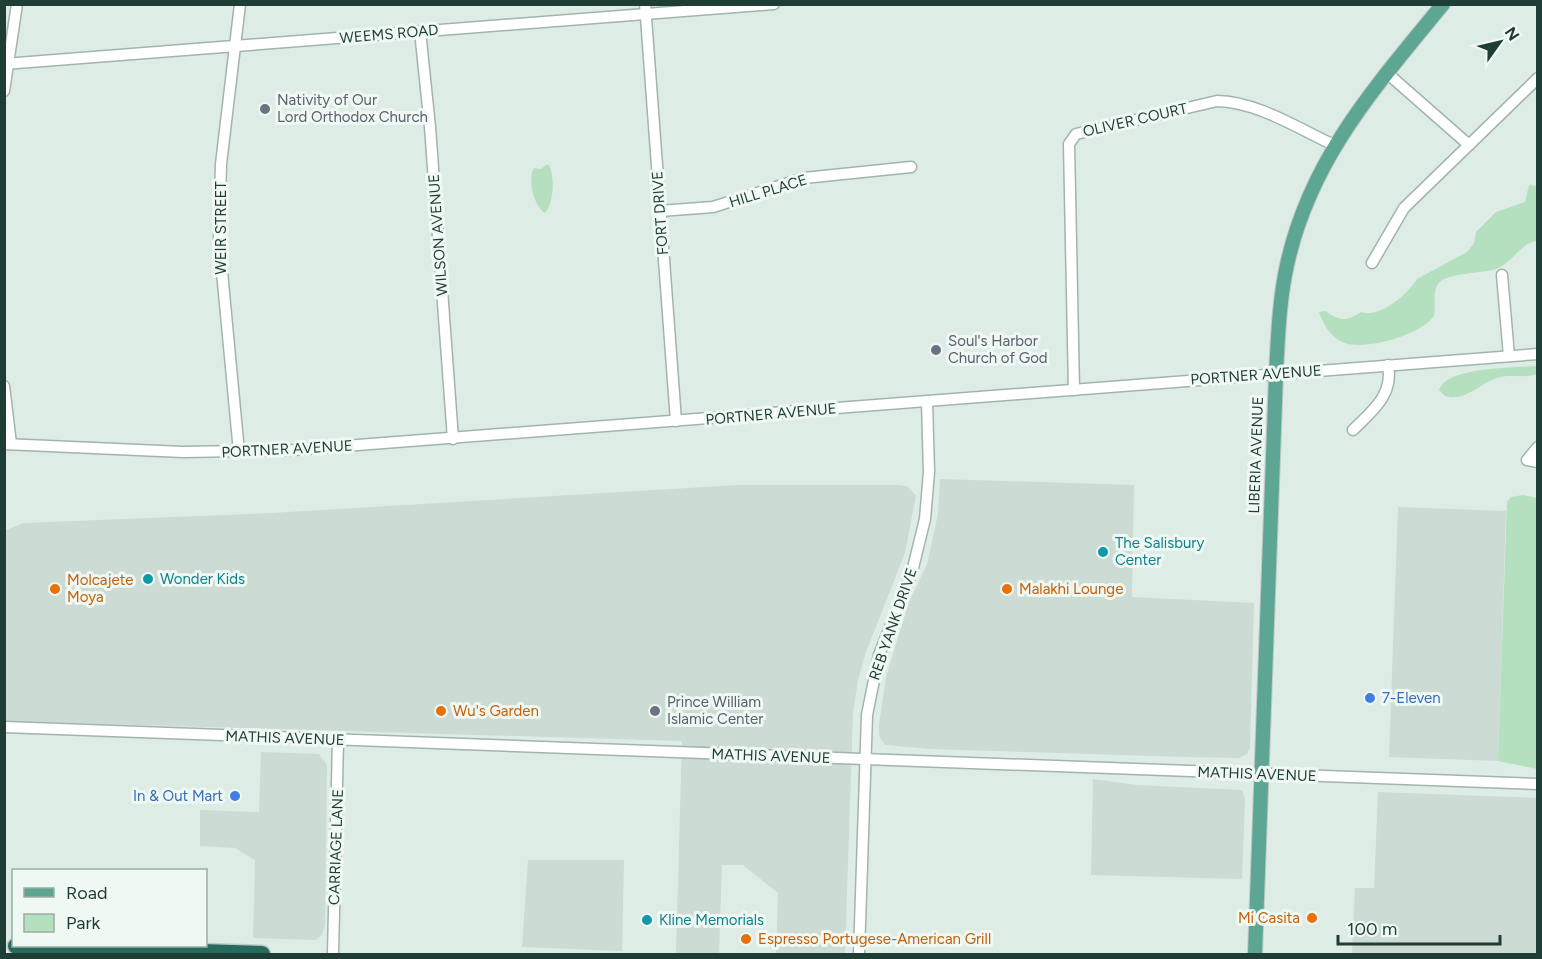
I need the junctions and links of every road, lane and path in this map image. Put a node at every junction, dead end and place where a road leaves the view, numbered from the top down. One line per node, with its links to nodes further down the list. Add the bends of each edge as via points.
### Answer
1 (16, 4): 8 (street)
2 (240, 4): 7 (street, WEIR STREET)
3 (774, 4): 5 (street, WEEMS ROAD)
4 (1443, 4): 9 (main road, LIBERIA AVENUE)
5 (646, 10): 6 (street, WEEMS ROAD); 15 (street, FORT DRIVE)
6 (420, 31): 7 (street, WEEMS ROAD); 27 (street, WILSON AVENUE)
7 (233, 47): 8 (street, WEEMS ROAD); 30 (street, WEIR STREET, via 221,164 219,240)
8 (7, 64): 11 (street)
9 (1387, 73): 12 (main road, LIBERIA AVENUE); 13 (street)
10 (1538, 78): 13 (street)
11 (4, 90)
12 (1334, 145): 21 (main road, LIBERIA AVENUE, via 1304,207 1287,264); 23 (street, OLIVER COURT, via 1257,108 1226,101 1076,134 1070,144)
13 (1469, 145): 16 (street, via 1404,208)
14 (911, 166): 15 (street, HILL PLACE, via 804,178 713,207)
15 (660, 212): 25 (street, FORT DRIVE)
16 (1372, 263)
17 (1502, 275): 19 (street)
18 (1538, 354): 19 (street, PORTNER AVENUE)
19 (1509, 356): 20 (street, PORTNER AVENUE)
20 (1388, 365): 21 (street, PORTNER AVENUE); 26 (street, via 1386,394)
21 (1276, 374): 23 (street, PORTNER AVENUE); 35 (main road, LIBERIA AVENUE)
22 (4, 386): 28 (street)
23 (1074, 390): 24 (street, PORTNER AVENUE)
24 (927, 402): 25 (street, PORTNER AVENUE); 34 (street, REB YANK DRIVE, via 929,472 925,519 914,564 873,679)
25 (676, 422): 27 (street, PORTNER AVENUE)
26 (1353, 430)
27 (453, 439): 30 (street, PORTNER AVENUE)
28 (8, 444): 30 (street, PORTNER AVENUE)
29 (1538, 447): 31 (street, via 1527,460)
30 (238, 452)
31 (1538, 462)
32 (4, 727): 33 (street, MATHIS AVENUE)
33 (338, 740): 34 (street, MATHIS AVENUE); 39 (street, CARRIAGE LANE)
34 (864, 759): 35 (street, MATHIS AVENUE); 40 (street, REB YANK DRIVE)
35 (1262, 774): 36 (street, MATHIS AVENUE); 41 (main road, LIBERIA AVENUE)
36 (1538, 784)
37 (70, 947): 38 (highway)
38 (262, 954)
39 (333, 954)
40 (859, 954)
41 (1255, 954)

